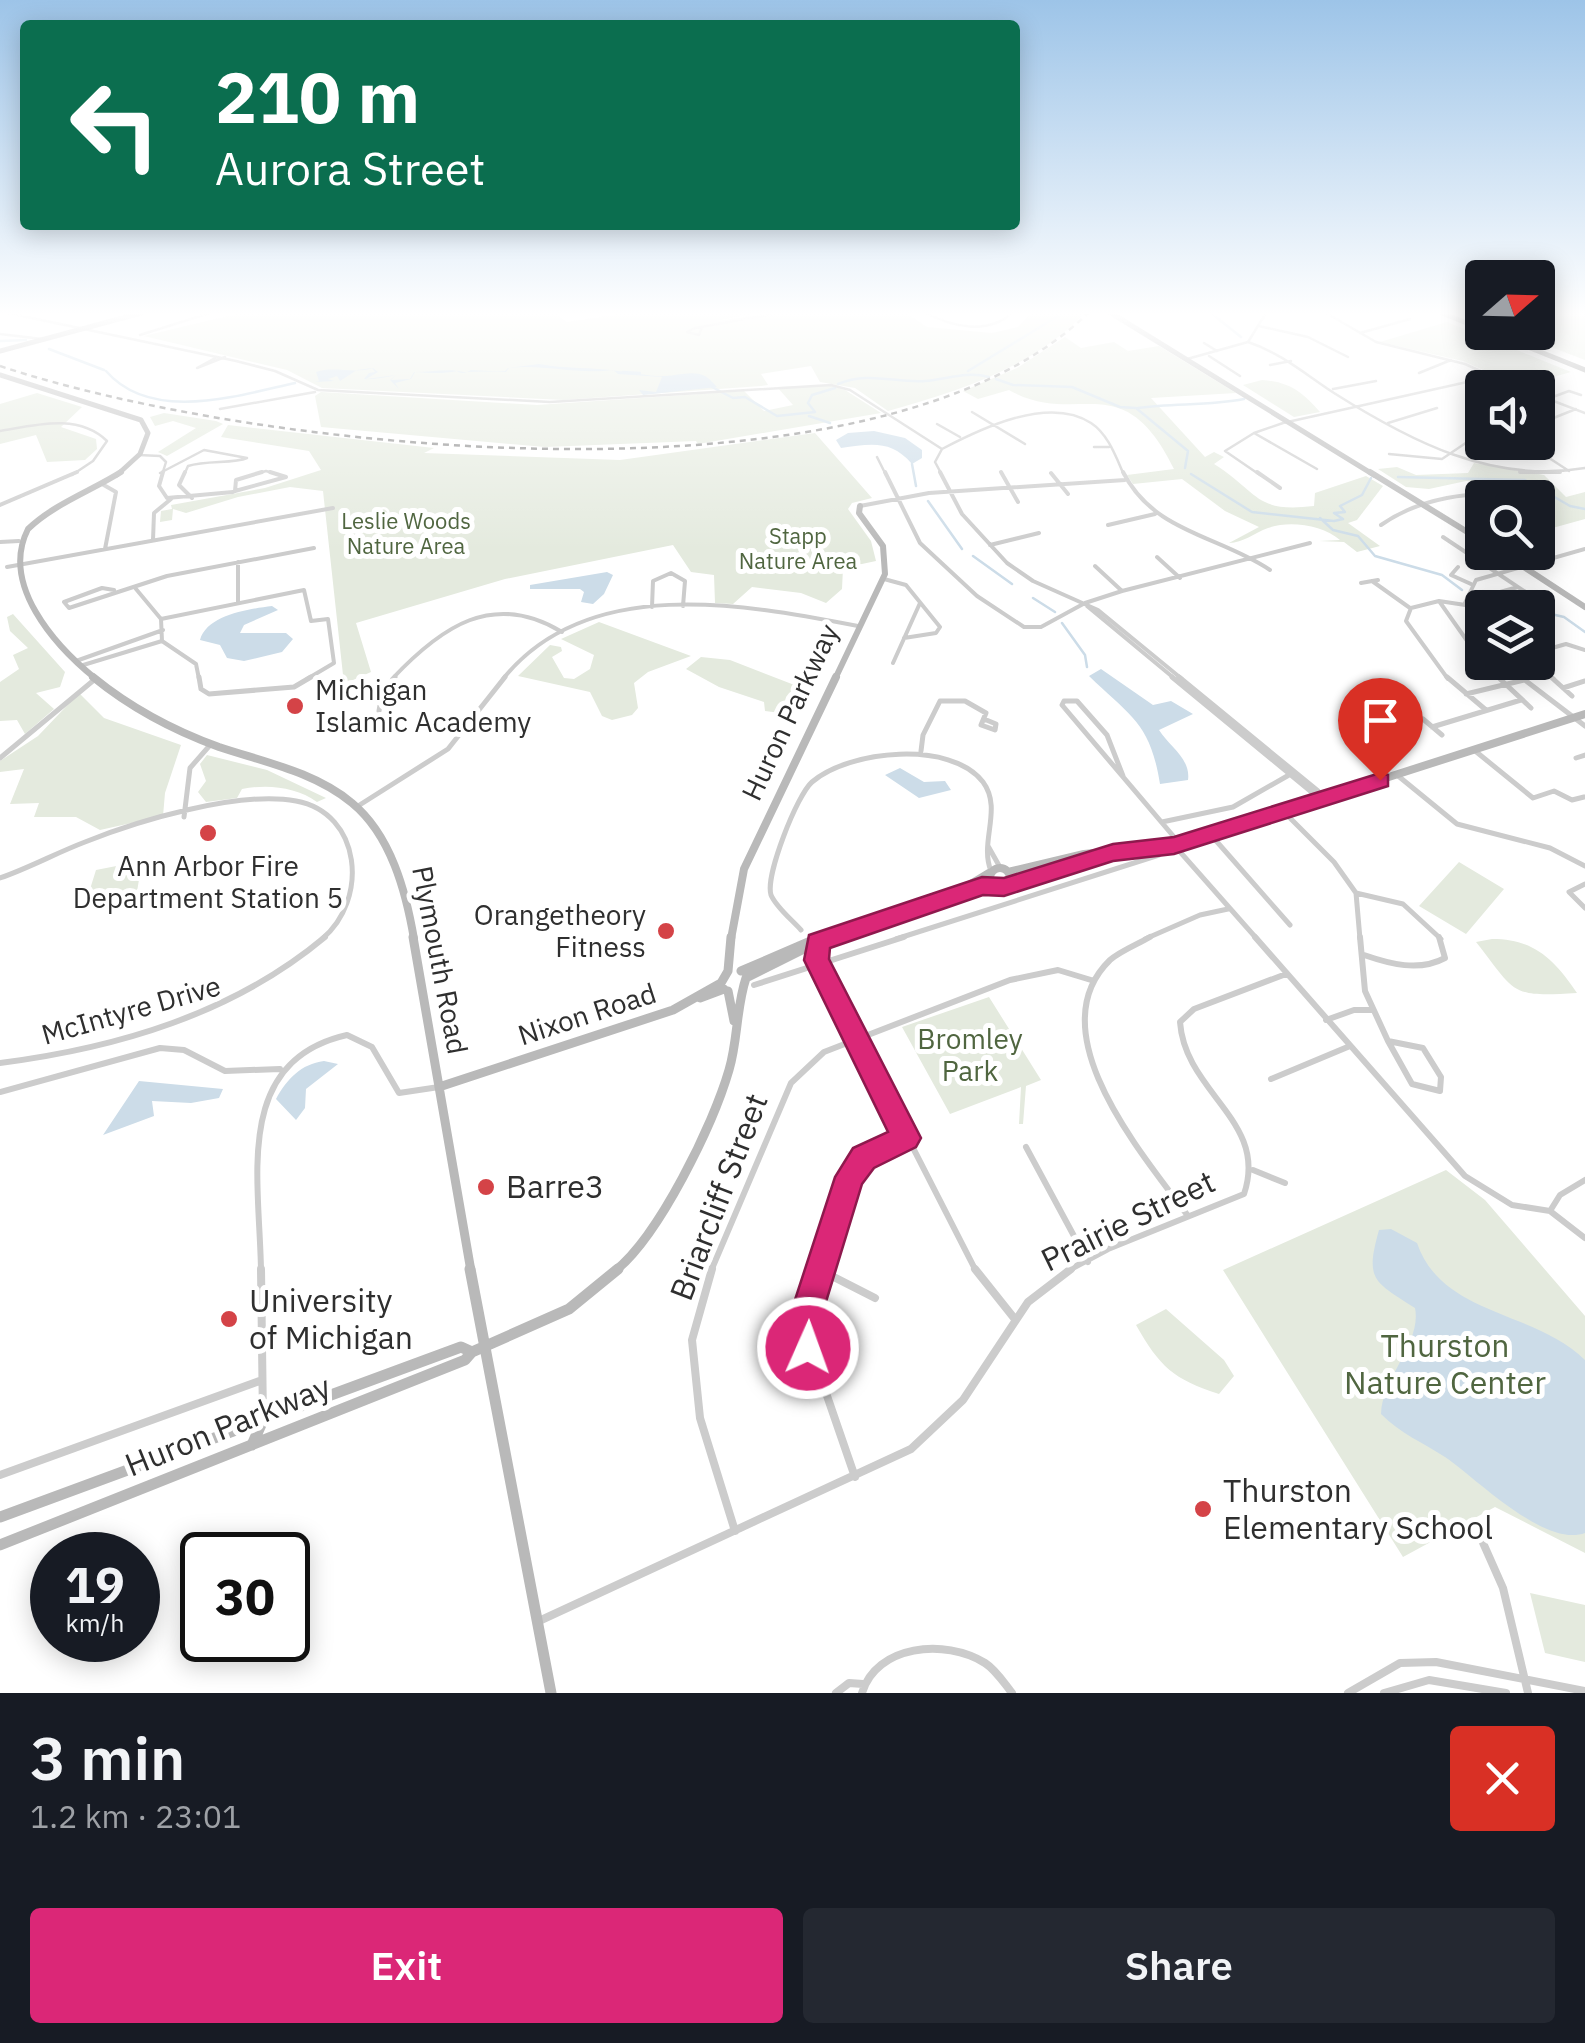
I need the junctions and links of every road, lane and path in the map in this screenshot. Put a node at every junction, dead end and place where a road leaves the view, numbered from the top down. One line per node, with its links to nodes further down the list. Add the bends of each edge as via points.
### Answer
1 (55, 392): 32 (main road, via 133,416 148,433)
2 (313, 392): 14 (street)
3 (355, 392): 4 (street, via 539,402)
4 (722, 392)
5 (850, 392): 30 (street)
6 (1240, 392): 19 (main road)
7 (1334, 392): 12 (street)
8 (1421, 392): 12 (street)
9 (1572, 392): 10 (street)
10 (1581, 395)
11 (1555, 402): 15 (street)
12 (1358, 406): 19 (street); 20 (street)
13 (1436, 408): 20 (street)
14 (220, 409)
15 (1576, 409): 17 (street); 18 (street)
16 (972, 412): 22 (street)
17 (1585, 412)
18 (1555, 417)
19 (1288, 422): 24 (street); 57 (main road)
20 (1388, 423): 31 (street)
21 (937, 424): 25 (street)
22 (992, 424): 25 (street); 26 (street); 29 (street, via 1066,417 1100,431)
23 (0, 430): 55 (street, via 64,424 95,431 107,442 100,457)
24 (1254, 433): 37 (street); 45 (street, via 1226,450)
25 (960, 437): 30 (street)
26 (1025, 444)
27 (1465, 444): 31 (street)
28 (1094, 447): 29 (street)
29 (1109, 447): 42 (street)
30 (942, 449): 48 (street, via 936,462)
31 (1452, 453): 33 (street, via 1430,460); 39 (street, via 1518,470)
32 (140, 454): 40 (street, via 160,456 166,462); 43 (main road)
33 (1389, 454)
34 (877, 457): 53 (street)
35 (1552, 460): 39 (street)
36 (1585, 468): 39 (street)
37 (1317, 469)
38 (1001, 472): 46 (street)
39 (1569, 472)
40 (160, 473): 51 (street, via 199,451 247,458 188,466 180,486); 52 (street, via 160,492)
41 (1052, 474): 44 (street)
42 (1125, 480): 44 (street); 59 (street)
43 (99, 484): 66 (main road, via 52,510); 71 (street, via 116,492)
44 (1059, 484): 46 (street); 49 (street)
45 (1280, 488)
46 (1012, 490): 48 (street); 54 (street)
47 (234, 492): 47 (street, via 281,481 286,477 270,471 243,477); 51 (street)
48 (948, 492): 53 (street); 69 (street)
49 (1068, 494)
50 (1465, 496): 57 (street)
51 (192, 498): 52 (street)
52 (171, 499): 65 (street, via 154,514)
53 (895, 499): 56 (street); 98 (street, via 920,543 1015,624 1041,627)
54 (1018, 502)
55 (0, 505)
56 (860, 506): 84 (main road, via 858,513 883,546)
57 (1428, 506): 61 (street); 62 (main road)
58 (332, 508): 65 (street)
59 (1155, 514): 60 (street); 74 (street)
60 (1108, 525)
61 (1380, 525)
62 (1465, 530)
63 (1039, 533): 69 (street)
64 (1443, 537): 83 (street)
65 (154, 540): 71 (street)
66 (19, 541): 67 (street); 79 (main road)
67 (0, 542)
68 (1310, 543): 74 (street)
69 (990, 545): 98 (street, via 1033,582)
70 (314, 548): 76 (street)
71 (105, 549): 79 (street)
72 (1585, 550): 75 (street)
73 (1157, 557): 85 (street)
74 (1255, 559): 80 (street); 85 (street)
75 (1555, 560)
76 (238, 562): 90 (street, via 169,575); 96 (street)
77 (1095, 566): 94 (street)
78 (1458, 566): 88 (street, via 1451,575)
79 (4, 568): 86 (main road)
80 (1270, 570)
81 (1507, 570): 83 (street)
82 (1527, 570): 104 (main road)
83 (1496, 573): 88 (street); 89 (street)
84 (884, 578): 97 (street, via 900,581); 106 (main road, Huron Parkway)
85 (1180, 578): 94 (street)
86 (6, 580)
87 (1360, 583): 103 (street, via 1375,580)
88 (1471, 584): 99 (street)
89 (1518, 587): 92 (street); 93 (street)
90 (136, 589): 91 (street); 105 (street)
91 (114, 590): 91 (street, via 102,588 64,602 68,608)
92 (1507, 590)
93 (1522, 590)
94 (1122, 592): 98 (street)
95 (1439, 601): 99 (street); 103 (street); 109 (street)
96 (238, 603): 105 (street); 111 (street, via 304,590 310,620 328,619 333,665 298,686 206,693 196,664)
97 (920, 603): 110 (street); 110 (street, via 940,631)
98 (1085, 603): 143 (street)
99 (1464, 603)
100 (21, 606): 116 (main road, Plymouth Road)
101 (652, 606): 102 (street); 102 (street, via 653,581 671,573 685,580); 108 (street)
102 (683, 606): 106 (street, via 774,610)
103 (1411, 608): 124 (street, via 1406,621)
104 (1585, 608)
105 (160, 619): 107 (street)
106 (858, 626): 174 (main road, Huron Parkway, via 744,870 731,950)
107 (163, 630): 111 (street); 112 (street)
108 (562, 632): 129 (street, via 510,612 454,624 426,643 381,692); 148 (street, via 523,657 446,751)
109 (1465, 637)
110 (904, 638): 115 (street)
111 (162, 640): 112 (street)
112 (123, 647): 116 (street)
113 (1555, 647): 114 (street)
114 (1585, 650)
115 (893, 663)
116 (77, 664): 117 (main road, Plymouth Road)
117 (94, 680): 137 (main road, Plymouth Road, via 148,716); 141 (street)
118 (1499, 680): 122 (street)
119 (1524, 680): 122 (street); 131 (street)
120 (1554, 680): 123 (street)
121 (1585, 681): 123 (street)
122 (1502, 684): 124 (street); 126 (street)
123 (1562, 688): 125 (street)
124 (1466, 694): 128 (street)
125 (1572, 696)
126 (1521, 700): 127 (street); 128 (street)
127 (1531, 708)
128 (1486, 710): 135 (street)
129 (379, 711)
130 (1585, 714): 131 (main road)
131 (1573, 718): 134 (street); 138 (main road)
132 (984, 719): 139 (street, via 980,706 940,701)
133 (1423, 720): 135 (street)
134 (1585, 726)
135 (1432, 727): 136 (street)
136 (1442, 735)
137 (214, 743): 148 (main road, Plymouth Road, via 317,778); 150 (street, via 190,768)
138 (1474, 750): 144 (main road); 146 (street, via 1534,798 1554,792)
139 (921, 751): 158 (street, via 958,762 983,782 993,804 984,854); 168 (street, via 890,752 828,770 808,784 768,876 772,898)
140 (1585, 755): 142 (street)
141 (0, 758)
142 (1576, 758)
143 (1293, 774): 147 (street); 151 (street, via 1233,806)
144 (1397, 775): 147 (main road); 157 (street, via 1458,824 1541,845)
145 (1123, 776): 145 (street, via 1111,739 1083,706 1064,701); 151 (street)
146 (1584, 797)
147 (1320, 799): 149 (main road)
148 (358, 806): 187 (main road, Plymouth Road, via 389,846 403,880)
149 (1284, 812): 152 (main road); 164 (street)
150 (184, 817): 159 (street, McIntyre Drive, via 96,838); 184 (street, McIntyre Drive, via 272,799 308,804 331,816 349,841 354,866 347,898 330,928 289,970 224,1006 57,1054)
151 (1162, 822): 153 (street)
152 (1211, 834): 153 (main road); 167 (street)
153 (1177, 845): 154 (main road); 165 (street)
154 (1113, 852): 156 (main road); 158 (main road)
155 (1158, 855): 160 (street)
156 (1060, 866): 160 (street); 161 (main road)
157 (1585, 866)
158 (997, 871): 161 (main road); 163 (main road); 169 (main road, via 956,893)
159 (0, 878)
160 (1071, 881): 172 (street)
161 (1010, 884): 163 (main road)
162 (1585, 884): 166 (street, via 1570,894)
163 (996, 886): 169 (main road)
164 (1356, 894): 171 (street); 171 (street, via 1401,902 1447,951 1432,965)
165 (1228, 908): 173 (street); 175 (street, via 1127,946)
166 (1585, 908)
167 (1290, 924)
168 (801, 930): 169 (street); 170 (street)
169 (819, 939): 170 (main road); 172 (street)
170 (803, 945): 172 (street); 174 (main road)
171 (1363, 954): 178 (street)
172 (818, 962): 174 (street); 181 (street)
173 (1286, 974): 179 (street); 191 (street, Prairie Street, via 1194,1008 1180,1022 1182,1049 1249,1146)
174 (741, 975): 176 (main road); 177 (main road, Huron Parkway)
175 (1091, 980): 181 (street, Briarcliff Street, via 1058,970 1037,972); 195 (street, via 1082,1028 1087,1054 1112,1104)
176 (724, 987): 177 (main road, Nixon Road); 180 (main road, Huron Parkway); 187 (main road, Nixon Road)
177 (741, 990): 180 (main road, Huron Parkway)
178 (1373, 1010): 179 (street); 182 (street)
179 (1326, 1020): 183 (street)
180 (736, 1036): 201 (main road, Huron Parkway, via 730,1068 688,1166 634,1256 569,1310)
181 (857, 1037): 189 (street); 209 (street, Briarcliff Street, via 824,1052 791,1083 712,1271 692,1340 700,1418)
182 (1388, 1041): 182 (street, via 1405,1080 1423,1091 1440,1090 1424,1048)
183 (1350, 1046): 186 (street); 194 (street, via 1465,1176 1496,1199)
184 (0, 1063)
185 (280, 1069): 187 (street, via 309,1045 347,1035 372,1047 398,1092 409,1096); 188 (street, via 226,1071 182,1047 160,1048); 202 (street, via 260,1112)
186 (1272, 1079)
187 (439, 1086): 201 (main road, Plymouth Road)
188 (0, 1092)
189 (906, 1138): 198 (street, via 864,1158 850,1177); 200 (street, via 984,1284)
190 (1026, 1146): 197 (street)
191 (1254, 1170): 193 (street); 195 (street, Prairie Street, via 1244,1194)
192 (1585, 1180): 194 (street, via 1560,1195)
193 (1285, 1183)
194 (1550, 1212): 196 (street)
195 (1188, 1216): 197 (street, Prairie Street)
196 (1585, 1238)
197 (1088, 1262): 200 (street, Prairie Street, via 1037,1293)
198 (818, 1268): 199 (street); 206 (street, via 805,1332)
199 (875, 1298)
200 (1014, 1318): 206 (street, Prairie Street, via 942,1426)
201 (478, 1350): 203 (main road, Huron Parkway, via 461,1346); 204 (main road, Huron Parkway); 211 (main road, Plymouth Road)
202 (262, 1380): 203 (street); 205 (street)
203 (263, 1420): 204 (main road); 207 (main road, Huron Parkway)
204 (249, 1448): 210 (main road, Huron Parkway)
205 (0, 1475)
206 (855, 1477): 209 (street, Prairie Street)
207 (0, 1517)
208 (1476, 1527): 214 (street, via 1504,1588)
209 (736, 1532): 211 (street, Prairie Street)
210 (0, 1544)
211 (534, 1623): 217 (main road, Plymouth Road)
212 (1422, 1662): 213 (street); 214 (street); 220 (street, via 1400,1664)
213 (1426, 1678): 221 (street); 222 (street)
214 (1526, 1678): 216 (street); 223 (street)
215 (862, 1688): 218 (street, via 850,1683); 219 (street, via 882,1664 916,1648 937,1648 988,1664)
216 (1585, 1691)
217 (551, 1693)
218 (836, 1693)
219 (1012, 1693)
220 (1348, 1693)
221 (1384, 1693)
222 (1506, 1693)
223 (1528, 1693)

